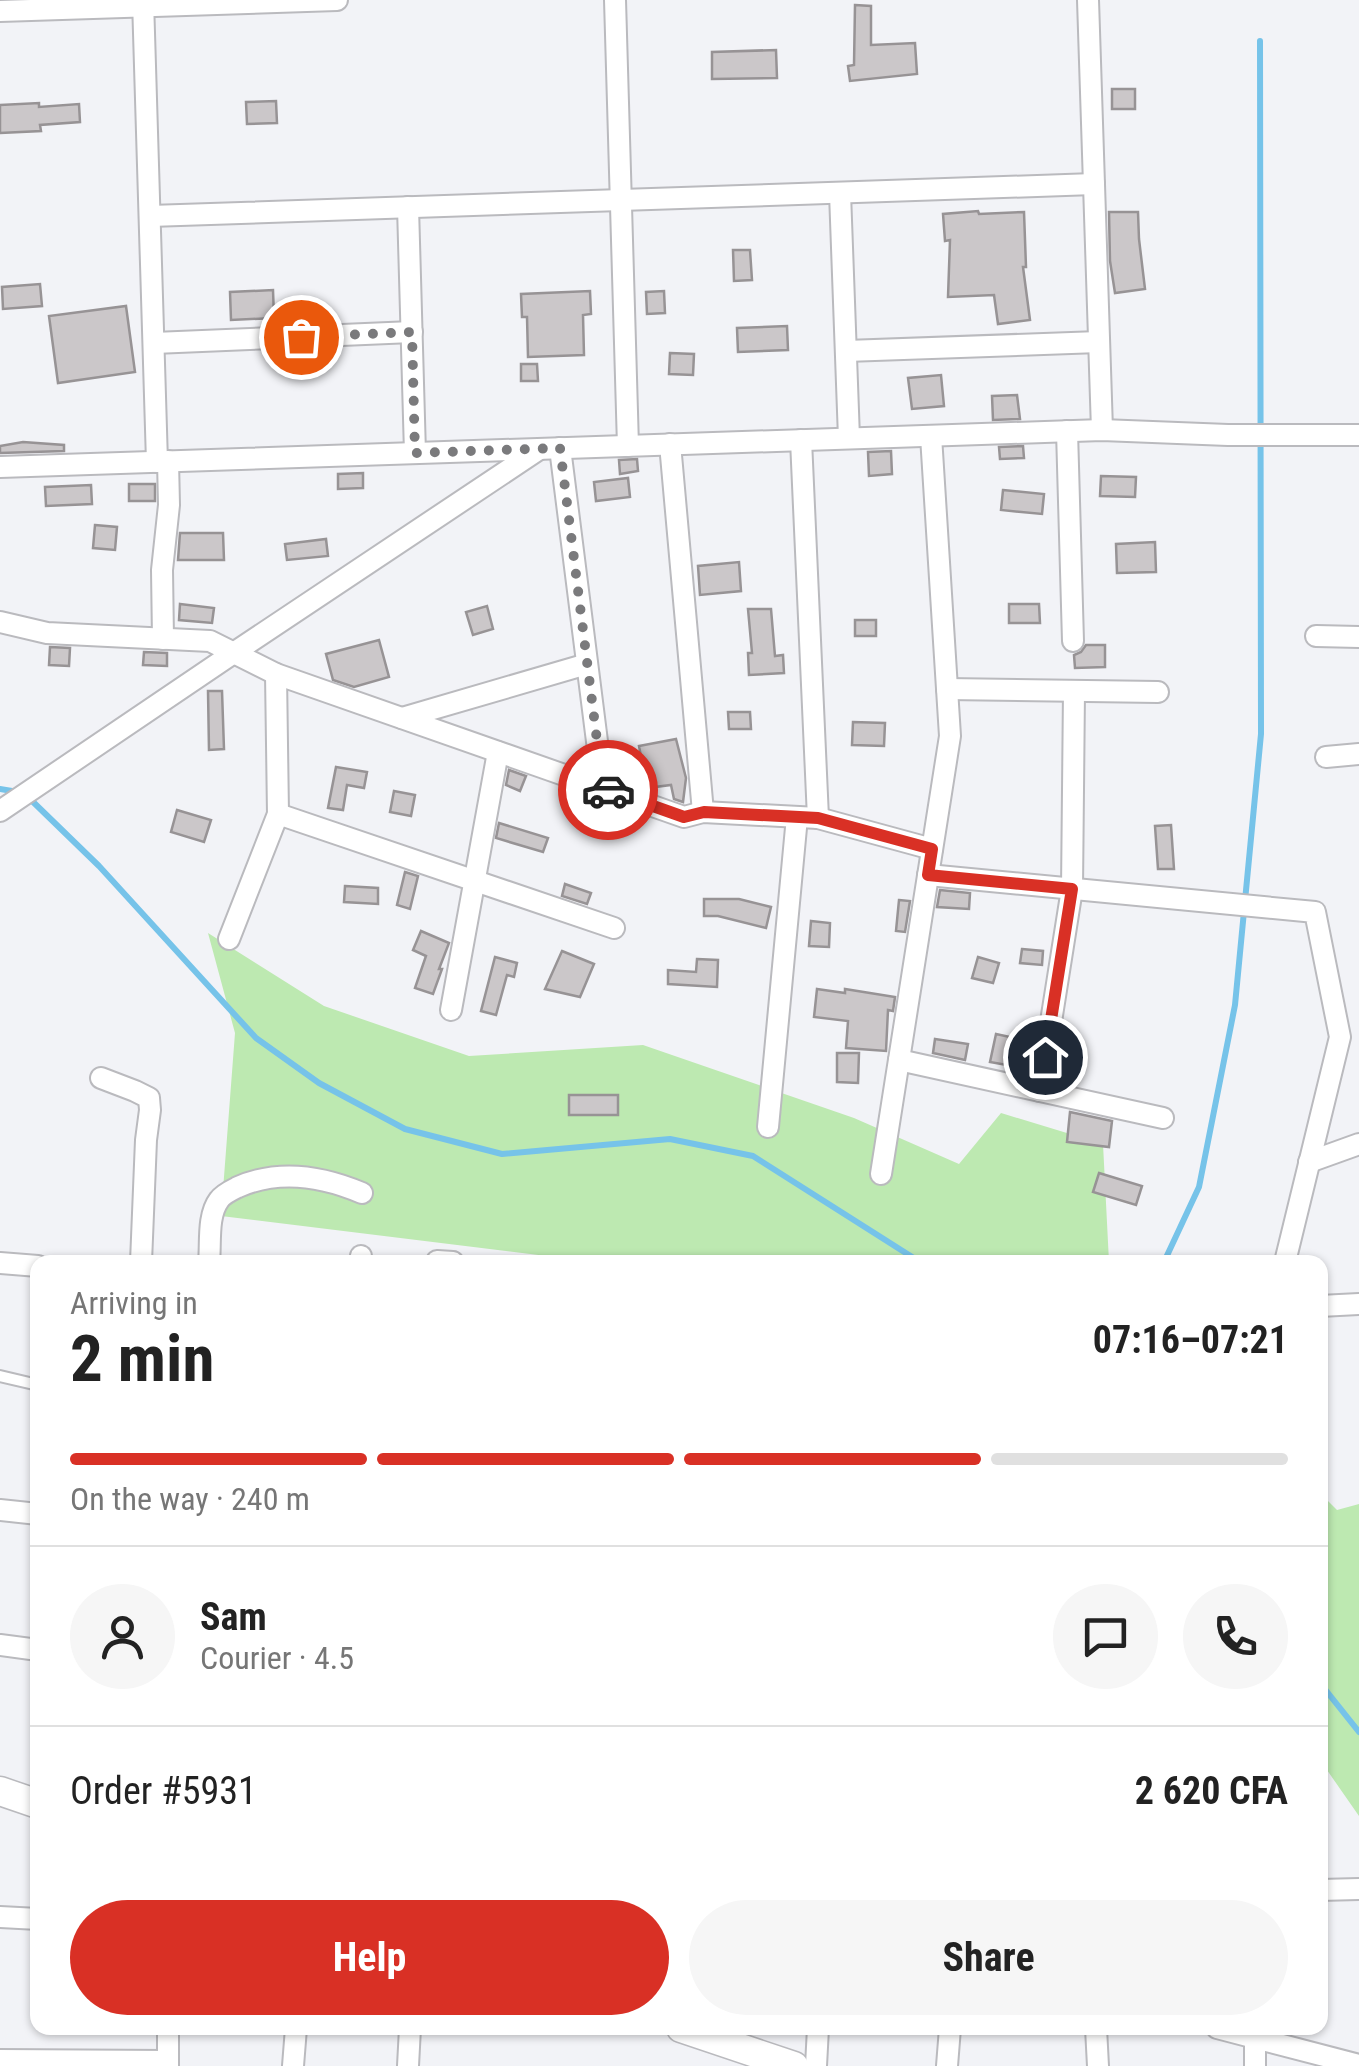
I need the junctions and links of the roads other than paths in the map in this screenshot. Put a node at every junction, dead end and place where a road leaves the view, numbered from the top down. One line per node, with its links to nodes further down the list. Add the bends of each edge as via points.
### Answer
1 (337, 0): 4 (street)
2 (615, 0): 8 (street)
3 (1088, 0): 6 (street)
4 (144, 3): 5 (street); 10 (street)
5 (0, 11)
6 (1094, 184): 7 (street); 12 (street)
7 (840, 193): 8 (street); 14 (street)
8 (621, 200): 9 (street); 22 (street)
9 (408, 208): 10 (street); 11 (street)
10 (150, 216): 13 (street)
11 (412, 332): 13 (street); 24 (street)
12 (1099, 342): 14 (street); 15 (street)
13 (154, 343): 25 (street)
14 (846, 351): 19 (street)
15 (1102, 430): 16 (street); 17 (street)
16 (1067, 431): 18 (street); 31 (street)
17 (1359, 435)
18 (932, 436): 19 (street); 35 (street)
19 (849, 438): 20 (street)
20 (801, 440): 21 (street); 46 (street)
21 (670, 444): 22 (street); 44 (street)
22 (628, 446): 23 (street)
23 (550, 448): 24 (street); 32 (street); 33 (street)
24 (415, 453): 25 (street)
25 (163, 462): 26 (street); 30 (street, via 169,505)
26 (0, 467)
27 (0, 622): 30 (street, via 47,633)
28 (1316, 636): 29 (street)
29 (1359, 637)
30 (163, 639): 32 (street, via 210,642)
31 (1073, 642)
32 (234, 652): 34 (street); 43 (street)
33 (587, 664): 38 (street); 42 (street)
34 (276, 674): 38 (street); 45 (street)
35 (948, 689): 36 (street); 47 (street, via 950,736)
36 (1074, 691): 37 (street); 50 (street)
37 (1158, 692)
38 (401, 718): 39 (street)
39 (498, 752): 42 (street); 49 (street)
40 (1359, 754): 41 (street)
41 (1326, 757)
42 (603, 788): 44 (street, via 684,817)
43 (0, 811)
44 (704, 812): 46 (street)
45 (278, 814): 49 (street); 52 (street)
46 (808, 818): 47 (street); 59 (street)
47 (932, 849): 48 (street)
48 (928, 875): 50 (street); 55 (street)
49 (475, 881): 51 (street); 53 (street)
50 (1072, 889): 54 (street, via 1315,912); 57 (street)
51 (614, 928)
52 (229, 938)
53 (452, 1010)
54 (1349, 1036): 61 (street)
55 (899, 1060): 57 (street); 62 (street)
56 (101, 1078): 64 (street, via 148,1098)
57 (1040, 1091): 58 (street)
58 (1162, 1118)
59 (768, 1127)
60 (1359, 1144): 61 (street)
61 (1309, 1162): 66 (street)
62 (881, 1174)
63 (362, 1194): 65 (street, via 298,1176 260,1178 220,1197)
64 (141, 1255)
65 (210, 1255)
66 (1288, 1255)
67 (0, 1263): 68 (street)
68 (30, 1265)
69 (1359, 1304): 70 (street)
70 (1328, 1306)
71 (0, 1376): 72 (lane)
72 (30, 1383)
73 (0, 1510): 74 (street)
74 (30, 1513)
75 (0, 1645): 76 (street)
76 (30, 1649)
77 (0, 1791): 78 (street)
78 (30, 1801)
79 (1328, 1890): 80 (street)
80 (1359, 1890)
81 (0, 1917): 82 (street)
82 (30, 1919)
83 (168, 2035): 93 (street)
84 (295, 2035): 96 (street)
85 (410, 2035): 97 (street)
86 (700, 2035): 94 (street)
87 (818, 2035): 98 (street)
88 (949, 2035): 99 (street)
89 (1096, 2035): 100 (street)
90 (1255, 2035): 101 (street)
91 (1265, 2035): 95 (street)
92 (0, 2060): 93 (street)
93 (168, 2064)
94 (779, 2064)
95 (1359, 2064)
96 (293, 2066)
97 (408, 2066)
98 (816, 2066)
99 (947, 2066)
100 (1098, 2066)
101 (1255, 2066)

